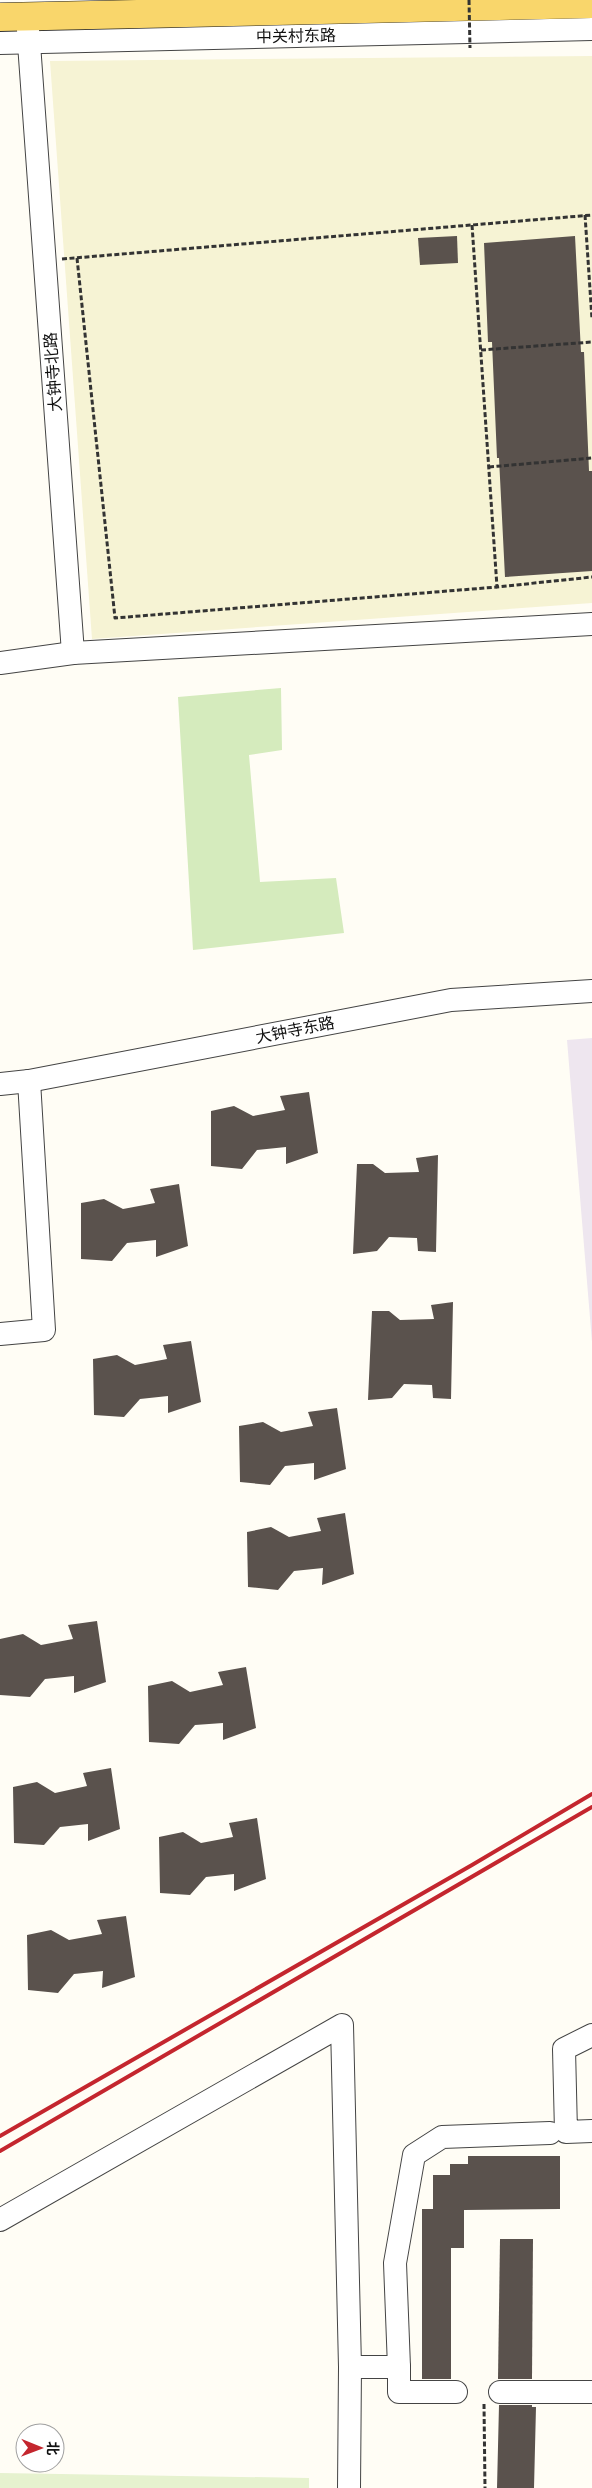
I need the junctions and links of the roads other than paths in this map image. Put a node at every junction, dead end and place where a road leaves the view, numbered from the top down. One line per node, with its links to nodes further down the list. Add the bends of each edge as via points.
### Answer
1 (592, 4): 3 (main road, 中关村东路)
2 (0, 17): 3 (main road, 中关村东路)
3 (28, 29): 4 (street, 中关村东路); 5 (street, 中关村东路); 7 (street, 大钟寺北路)
4 (592, 29)
5 (0, 43)
6 (592, 624): 7 (street)
7 (73, 653): 8 (street)
8 (0, 663)
9 (592, 991): 10 (street, 大钟寺东路, via 451,1000)
10 (29, 1082): 11 (street, 大钟寺东路); 12 (street, via 44,1330)
11 (0, 1084)
12 (0, 1334)
13 (592, 2035): 15 (street, via 564,2048)
14 (592, 2131): 15 (street)
15 (558, 2133): 17 (street, via 442,2137 414,2156 396,2263)
16 (0, 2220): 18 (street, via 342,2025)
17 (399, 2367): 18 (street); 19 (street, via 399,2392)
18 (350, 2368): 22 (street)
19 (456, 2392)
20 (592, 2392): 21 (street)
21 (492, 2397)
22 (349, 2488)

